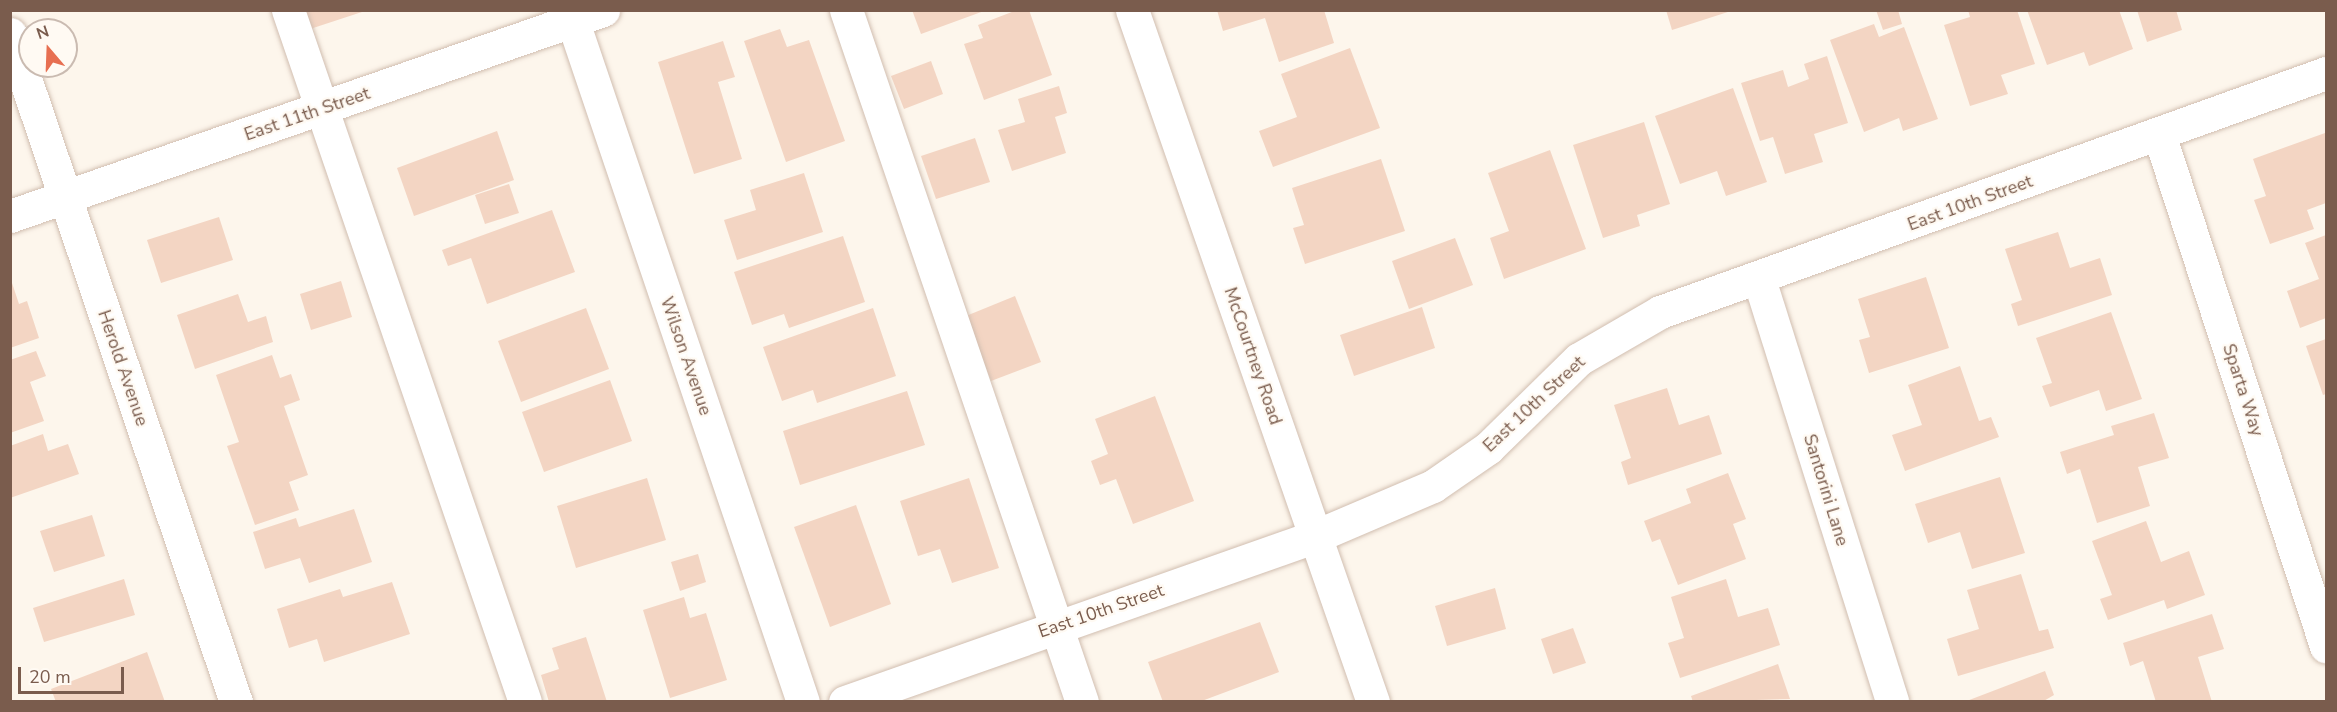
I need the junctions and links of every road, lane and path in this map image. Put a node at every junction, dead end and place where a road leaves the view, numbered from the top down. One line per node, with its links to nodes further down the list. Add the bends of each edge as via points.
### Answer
1 (288, 10): 8 (street)
2 (603, 10): 5 (street, East 11th Street)
3 (846, 10): 14 (street)
4 (1132, 10): 13 (street, McCourtney Road)
5 (571, 16): 8 (street, East 11th Street); 18 (street, Wilson Avenue)
6 (10, 34): 10 (street, Herold Avenue)
7 (2326, 73): 9 (street, East 10th Street)
8 (322, 108): 10 (street, East 11th Street); 17 (street)
9 (2159, 134): 12 (street, East 10th Street); 15 (street, Sparta Way)
10 (65, 197): 11 (street, East 11th Street); 16 (street, Herold Avenue)
11 (10, 216)
12 (1759, 279): 13 (street, East 10th Street, via 1660,312 1579,359 1488,448 1433,486); 22 (street, Santorini Lane)
13 (1316, 536): 14 (street, East 10th Street); 21 (street, McCourtney Road)
14 (1057, 626): 19 (street, East 10th Street); 20 (street)
15 (2326, 646)
16 (236, 702)
17 (525, 702)
18 (803, 702)
19 (845, 702)
20 (1083, 702)
21 (1373, 702)
22 (1892, 702)

